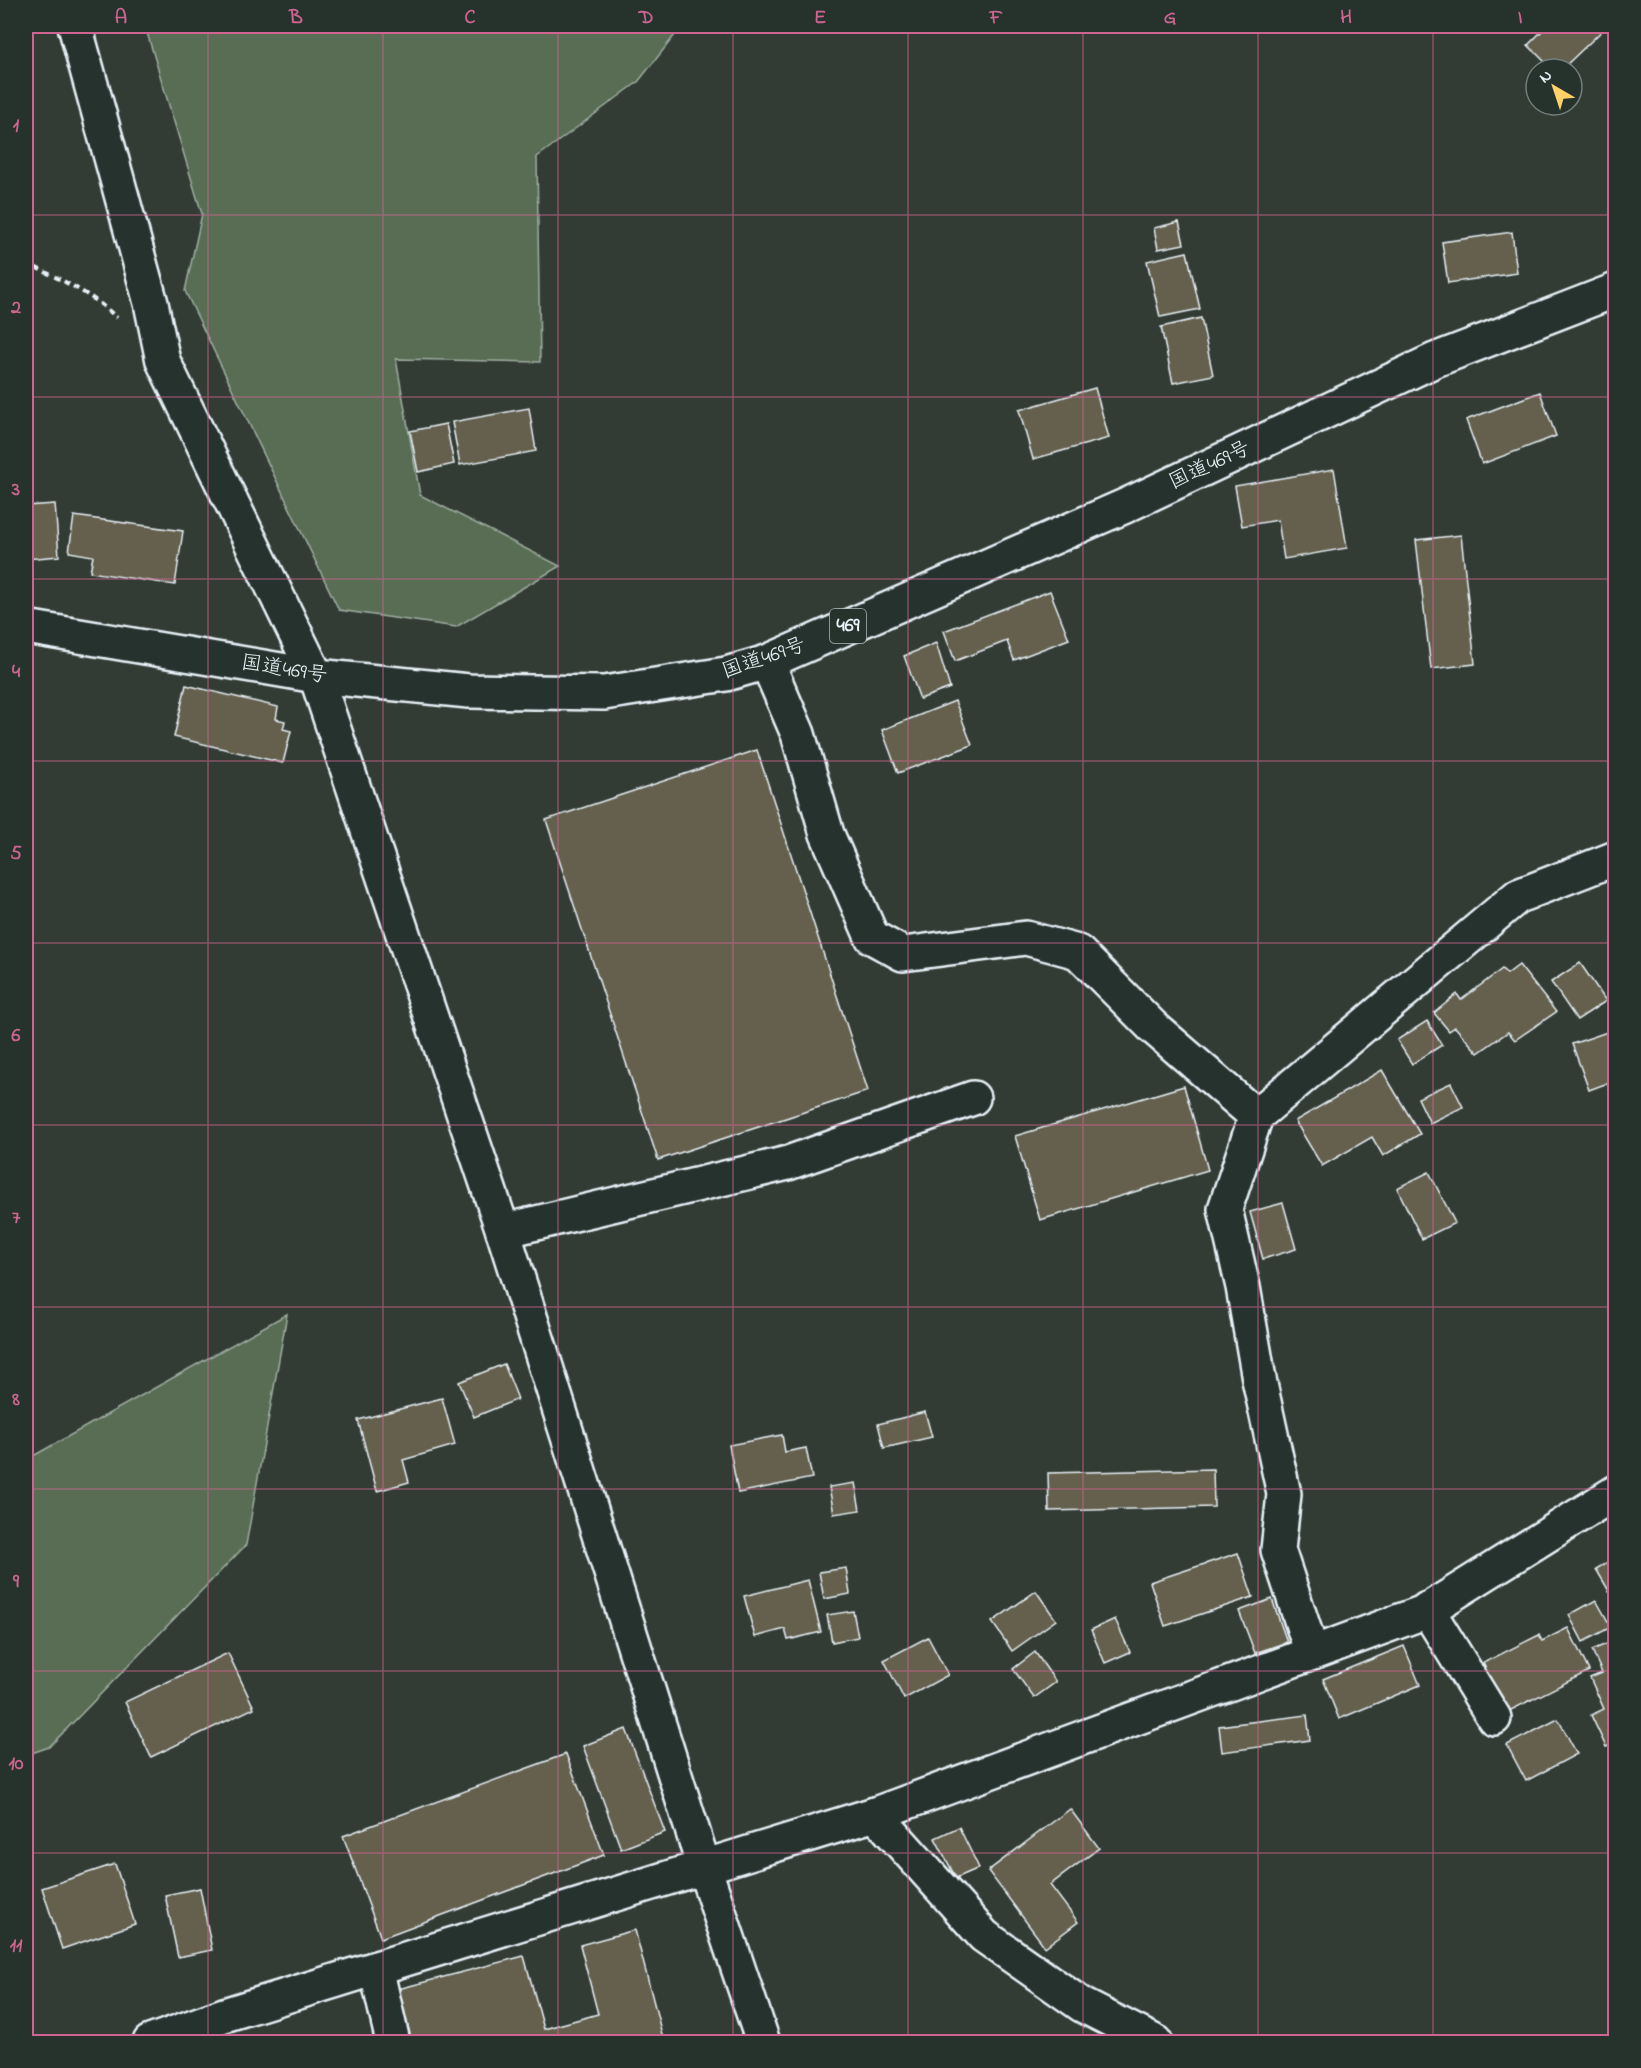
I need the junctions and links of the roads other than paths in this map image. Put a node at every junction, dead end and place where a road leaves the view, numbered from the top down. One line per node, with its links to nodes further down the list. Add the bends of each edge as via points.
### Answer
1 (75, 26): 5 (main road, via 152,303 162,361)
2 (1616, 290): 4 (main road, 国道469号 / 469, via 1435,360 1125,506)
3 (26, 627): 5 (main road, 国道469号 / 469)
4 (767, 662): 5 (main road, 国道469号 / 469, via 726,674 604,693 469,691); 8 (main road, via 798,734 827,834 872,937 903,954 1026,938 1078,952 1153,1027)
5 (316, 676): 9 (main road)
6 (1616, 858): 8 (main road, via 1518,896)
7 (973, 1098): 9 (main road, via 788,1163)
8 (1256, 1116): 12 (main road, via 1225,1209 1284,1494 1278,1550)
9 (503, 1231): 15 (main road)
10 (1616, 1492): 11 (main road)
11 (1427, 1609): 12 (main road); 13 (main road)
12 (1312, 1653): 14 (main road)
13 (1494, 1718)
14 (875, 1814): 15 (main road); 21 (main road, via 984,1936 1082,2005)
15 (704, 1867): 16 (main road); 20 (main road)
16 (376, 1968): 17 (main road); 19 (main road)
17 (226, 2029): 18 (main road)
18 (150, 2043)
19 (393, 2043)
20 (762, 2043)
21 (1155, 2043)

